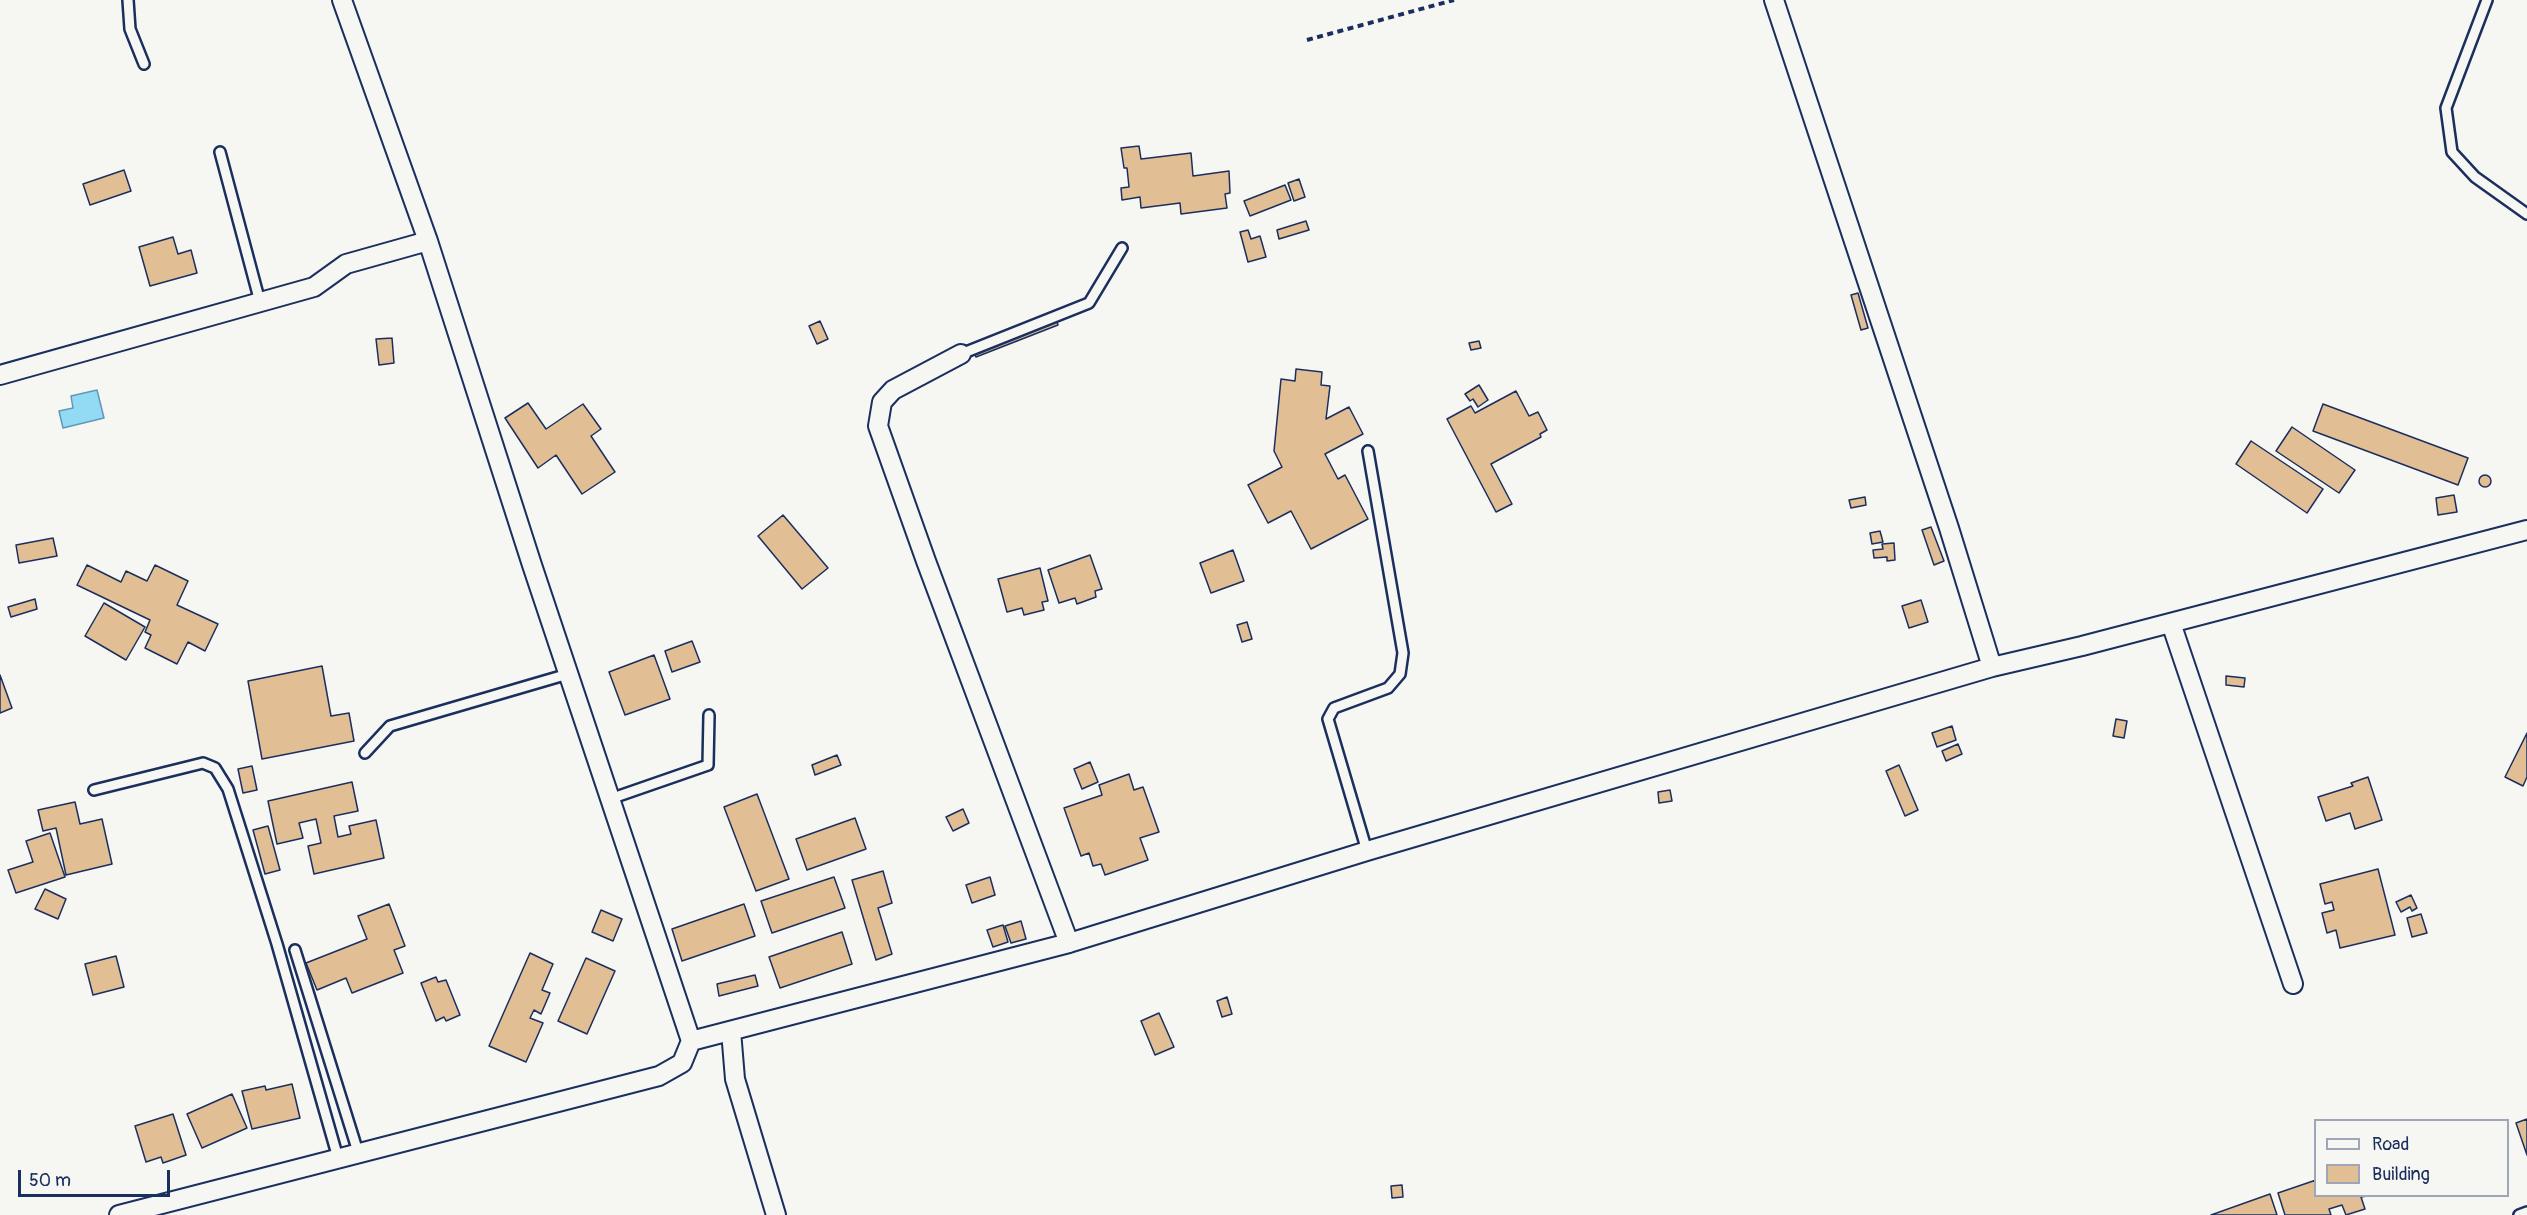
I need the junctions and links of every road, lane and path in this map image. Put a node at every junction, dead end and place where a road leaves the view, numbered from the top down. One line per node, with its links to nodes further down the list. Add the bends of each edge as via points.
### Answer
1 (128, 0): 7 (lane, via 130,29)
2 (342, 0): 10 (street)
3 (1454, 0): 6 (path)
4 (1774, 0): 18 (street)
5 (2487, 0): 9 (lane, via 2446,108 2452,152 2475,177)
6 (1307, 40)
7 (144, 64)
8 (220, 152): 12 (lane)
9 (2527, 213)
10 (428, 241): 12 (street, via 346,264 314,287); 19 (street)
11 (1122, 248): 13 (lane, via 1089,303)
12 (260, 302): 14 (street)
13 (961, 354): 25 (street, via 893,390 882,402 878,426)
14 (0, 375)
15 (1368, 451): 24 (lane, via 1403,653 1400,674 1388,688 1334,708 1328,719)
16 (2527, 530): 17 (street)
17 (2171, 623): 18 (street); 27 (street)
18 (1992, 667): 24 (street)
19 (568, 674): 21 (lane, via 390,726); 23 (street)
20 (709, 715): 23 (lane, via 708,765)
21 (365, 753)
22 (94, 790): 31 (lane, via 203,763 215,768 228,789 277,944)
23 (610, 799): 29 (street)
24 (1367, 851): 25 (street)
25 (1069, 943): 28 (street)
26 (295, 950): 30 (lane)
27 (2293, 984)
28 (731, 1031): 29 (street); 34 (street, via 735,1079)
29 (692, 1041): 30 (street, via 682,1063 659,1076)
30 (357, 1152): 31 (street)
31 (338, 1158): 33 (street)
32 (2527, 1212): 35 (lane)
33 (119, 1215)
34 (776, 1215)
35 (2519, 1215)

